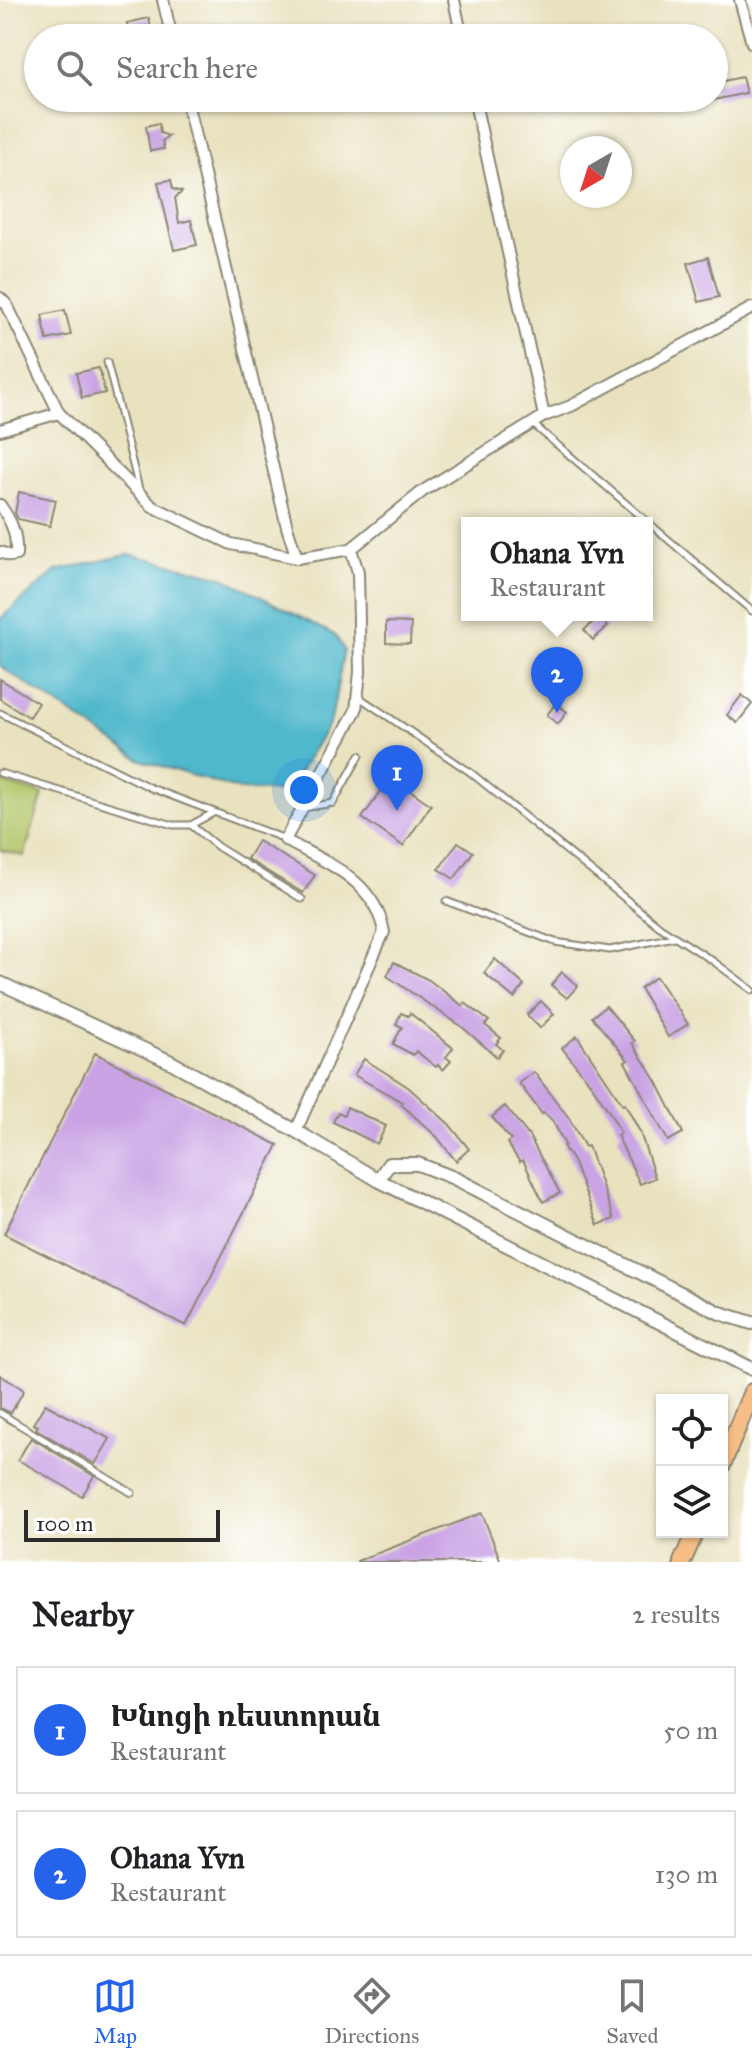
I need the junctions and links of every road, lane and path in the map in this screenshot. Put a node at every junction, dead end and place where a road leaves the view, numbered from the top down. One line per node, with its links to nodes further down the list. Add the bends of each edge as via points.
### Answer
1 (163, 0): 4 (street)
2 (454, 0): 5 (street)
3 (740, 0): 6 (street)
4 (169, 24)
5 (459, 24)
6 (752, 43)
7 (189, 112): 22 (street)
8 (477, 112): 13 (street)
9 (0, 298): 12 (street)
10 (752, 308): 13 (street)
11 (107, 362): 16 (lane)
12 (59, 413): 15 (street); 16 (street)
13 (544, 416): 14 (street)
14 (532, 423): 18 (lane); 20 (street, via 423,491)
15 (0, 430)
16 (140, 494): 22 (street, via 152,506 231,544)
17 (0, 505): 21 (street, via 12,521 16,555)
18 (642, 517)
19 (653, 526): 23 (lane)
20 (351, 549): 22 (street); 24 (street, via 358,572)
21 (0, 552)
22 (297, 558)
23 (752, 611)
24 (357, 695): 28 (street, via 356,710); 34 (lane, via 470,772)
25 (0, 713): 29 (lane, via 151,788)
26 (360, 755): 28 (lane, via 333,803)
27 (0, 773): 30 (lane, via 173,825)
28 (302, 808): 31 (street)
29 (214, 812): 30 (lane); 31 (lane)
30 (191, 825): 32 (lane)
31 (285, 840): 37 (street, via 353,877 372,898 384,932)
32 (302, 899)
33 (446, 901): 34 (lane, via 555,942 610,950)
34 (675, 937): 36 (lane)
35 (0, 983): 37 (street, via 171,1062)
36 (752, 990)
37 (296, 1131): 38 (street)
38 (378, 1180): 39 (street, via 389,1164 418,1164 720,1313); 40 (street)
39 (752, 1323)
40 (752, 1369)
41 (752, 1392): 43 (main road)
42 (0, 1413): 44 (lane)
43 (728, 1451)
44 (132, 1493)
45 (692, 1538): 46 (main road)
46 (682, 1562)

